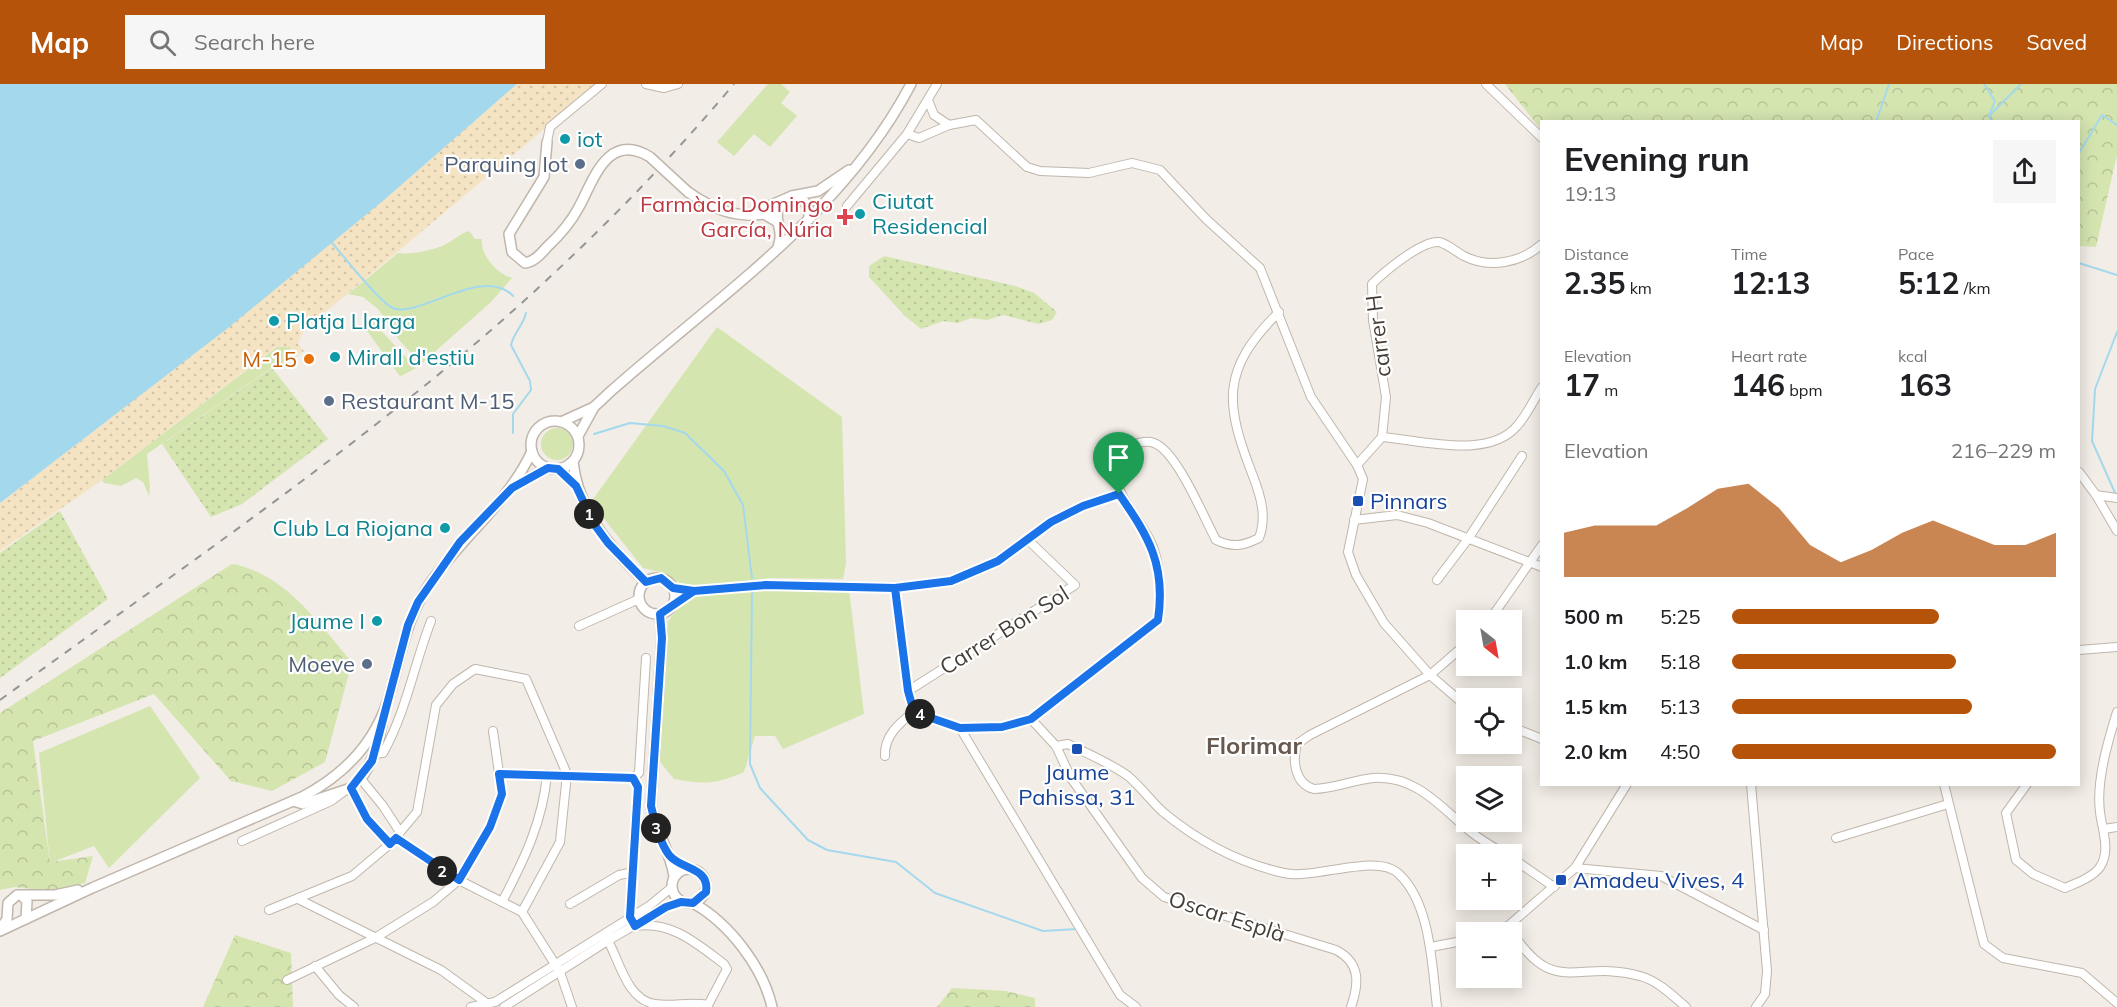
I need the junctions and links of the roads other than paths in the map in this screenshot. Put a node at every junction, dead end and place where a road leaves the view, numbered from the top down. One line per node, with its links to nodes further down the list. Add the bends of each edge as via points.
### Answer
1 (602, 84): 11 (street, via 550,128)
2 (646, 84): 3 (street, via 664,88)
3 (678, 84)
4 (911, 84): 12 (street)
5 (937, 84): 7 (street)
6 (1486, 84): 10 (street)
7 (928, 100): 8 (street, via 934,115); 9 (street)
8 (950, 125): 9 (street, via 919,138); 20 (street, via 976,120 1027,167 1040,171 1101,172 1132,163 1160,170 1260,268)
9 (907, 134): 14 (street)
10 (1540, 136)
11 (547, 142): 15 (street, bridge, via 544,177 509,234 512,252 525,263 541,254 568,223 591,178 607,158 626,150 651,158 688,192 724,212)
12 (858, 164): 13 (street, via 818,190); 16 (street)
13 (792, 196): 15 (street); 16 (street, via 807,203); 17 (street, via 778,207)
14 (847, 206)
15 (748, 215): 17 (street, via 764,214)
16 (809, 219): 19 (street)
17 (776, 221): 19 (street, via 782,235)
18 (1540, 245): 25 (street, carrer H, via 1518,260 1492,263 1476,262 1447,245 1432,243 1386,270 1372,284 1373,320 1386,398)
19 (777, 249): 22 (street)
20 (1279, 312): 29 (street, via 1311,397); 34 (street, via 1250,345 1231,393 1232,414 1258,487 1265,522 1259,538 1239,546 1216,540 1171,456 1155,443 1140,442 1120,452 1115,464)
21 (1540, 390): 25 (street, via 1516,427 1494,441 1468,447)
22 (594, 407): 23 (street); 24 (street)
23 (561, 422): 24 (street); 26 (street, via 540,427)
24 (578, 436): 28 (street, via 580,445)
25 (1382, 437): 29 (street)
26 (532, 451): 30 (street, via 540,464); 33 (street)
27 (1522, 456): 39 (street)
28 (573, 462): 30 (street); 32 (street)
29 (1357, 465): 37 (street, via 1363,479)
30 (553, 469): 32 (street); 33 (street)
31 (2080, 473): 35 (street)
32 (576, 486): 45 (street, via 594,524)
33 (512, 488): 62 (street, via 460,542 418,602)
34 (1119, 494): 40 (street, via 1051,522); 65 (street, via 1153,548 1160,603 1158,620)
35 (2096, 495): 36 (street); 38 (street)
36 (2114, 498)
37 (1353, 520): 39 (street, via 1397,515); 59 (street, via 1348,552 1367,599)
38 (2117, 531)
39 (1468, 539): 42 (street); 44 (street)
40 (1028, 540): 47 (street, via 998,561 951,581); 60 (street, Carrer Bon Sol, via 1075,585)
41 (1540, 548): 42 (street)
42 (1530, 562): 43 (street); 51 (street)
43 (1540, 566)
44 (1437, 580)
45 (646, 582): 46 (street, via 661,578); 49 (street)
46 (673, 588): 48 (street); 50 (street)
47 (895, 588): 48 (street, via 766,585); 60 (street)
48 (694, 591): 50 (street)
49 (639, 599): 52 (street, via 649,612); 54 (street)
50 (674, 603): 52 (street)
51 (1497, 610)
52 (660, 614): 92 (street, via 662,638 651,806 655,826)
53 (431, 621): 71 (street, via 397,728 383,753)
54 (579, 627)
55 (2117, 647): 56 (street)
56 (2080, 650)
57 (1456, 653): 59 (street)
58 (646, 658): 76 (street, via 639,773)
59 (1430, 675): 61 (street); 91 (street, via 1297,744 1294,760 1298,777 1305,787 1314,789 1374,778 1402,782 1432,797)
60 (908, 691): 63 (street)
61 (1456, 697)
62 (383, 712): 71 (street); 83 (street, via 363,748 349,763 334,777)
63 (914, 712): 66 (street); 72 (street, via 898,723 884,745)
64 (2117, 712): 86 (street, via 2106,749 2100,810)
65 (1031, 719): 66 (street, via 1002,727); 70 (street, Oscar Esplà)
66 (960, 728): 137 (street, via 1120,995)
67 (493, 731): 73 (street)
68 (1522, 732): 69 (street)
69 (1540, 738)
70 (1056, 746): 123 (street, via 1068,744 1126,775 1187,830 1238,858 1295,875 1388,867 1409,886); 138 (street, Oscar Esplà, via 1071,778 1151,888 1178,904 1346,955 1357,977 1358,988)
71 (375, 754): 77 (street)
72 (885, 756)
73 (499, 774): 74 (street); 98 (street, via 502,794 490,827)
74 (547, 774): 75 (street); 105 (street, via 536,829)
75 (567, 774): 76 (street); 87 (street, via 526,679 475,669 453,684 436,705 417,812); 111 (street, via 560,842)
76 (633, 778): 96 (street, via 638,787)
77 (361, 779): 82 (street); 87 (street, via 383,806)
78 (1626, 786): 94 (street)
79 (1751, 786): 118 (street)
80 (1944, 786): 84 (street)
81 (2026, 786): 86 (street, via 2006,813 2016,860 2033,874 2065,888 2086,878 2100,866 2106,846)
82 (351, 788): 83 (street, via 303,804); 89 (street); 90 (street, via 367,819)
83 (293, 801): 100 (street)
84 (1948, 804): 88 (street); 129 (street, via 1984,944 2003,958 2082,973)
85 (2117, 827): 86 (street)
86 (2104, 829)
87 (398, 835): 90 (street); 98 (street)
88 (1836, 838)
89 (242, 841)
90 (390, 844): 104 (street, via 352,876)
91 (1490, 844)
92 (670, 856): 95 (street); 97 (street)
93 (1522, 865): 99 (street)
94 (1575, 868): 99 (street); 118 (street, via 1661,876)
95 (689, 869): 97 (street); 102 (street, via 704,876)
96 (634, 872): 108 (street, via 619,875); 113 (street)
97 (674, 876): 101 (street)
98 (459, 880): 105 (street); 120 (street, via 433,902)
99 (1554, 886): 115 (street)
100 (92, 888): 103 (street); 114 (street)
101 (671, 888): 106 (street); 113 (street)
102 (706, 892): 107 (street); 112 (street)
103 (22, 896): 109 (street, via 11,898); 114 (street, via 27,901)
104 (298, 899): 110 (street); 120 (street)
105 (502, 902): 111 (street)
106 (681, 902): 107 (street); 116 (street)
107 (693, 903): 112 (street)
108 (570, 904)
109 (8, 907): 114 (street); 117 (street)
110 (269, 910)
111 (522, 912): 125 (street)
112 (710, 912): 136 (street, via 750,958)
113 (630, 917): 116 (street); 119 (street)
114 (26, 919): 117 (street)
115 (1513, 922)
116 (635, 926): 121 (street); 131 (street, via 655,926 681,933 724,964 727,969)
117 (0, 930)
118 (1764, 930): 141 (street, via 1765,994)
119 (604, 933): 121 (street); 125 (street)
120 (375, 938): 126 (street); 130 (street, via 441,970)
121 (609, 940): 127 (street); 131 (street, via 634,992 647,1002 696,1002)
122 (1456, 942): 123 (street)
123 (1431, 947): 139 (street)
124 (1522, 948): 140 (street, via 1541,965 1571,974 1617,972 1642,976)
125 (555, 964): 127 (street); 130 (street)
126 (315, 966): 128 (street); 132 (street)
127 (560, 972): 134 (street); 135 (street)
128 (287, 980)
129 (2117, 1003)
130 (489, 1005): 133 (street)
131 (707, 1006)
132 (354, 1007)
133 (471, 1007)
134 (504, 1007)
135 (572, 1007)
136 (772, 1007)
137 (1136, 1007)
138 (1351, 1007)
139 (1437, 1007)
140 (1686, 1007)
141 (1756, 1007)

